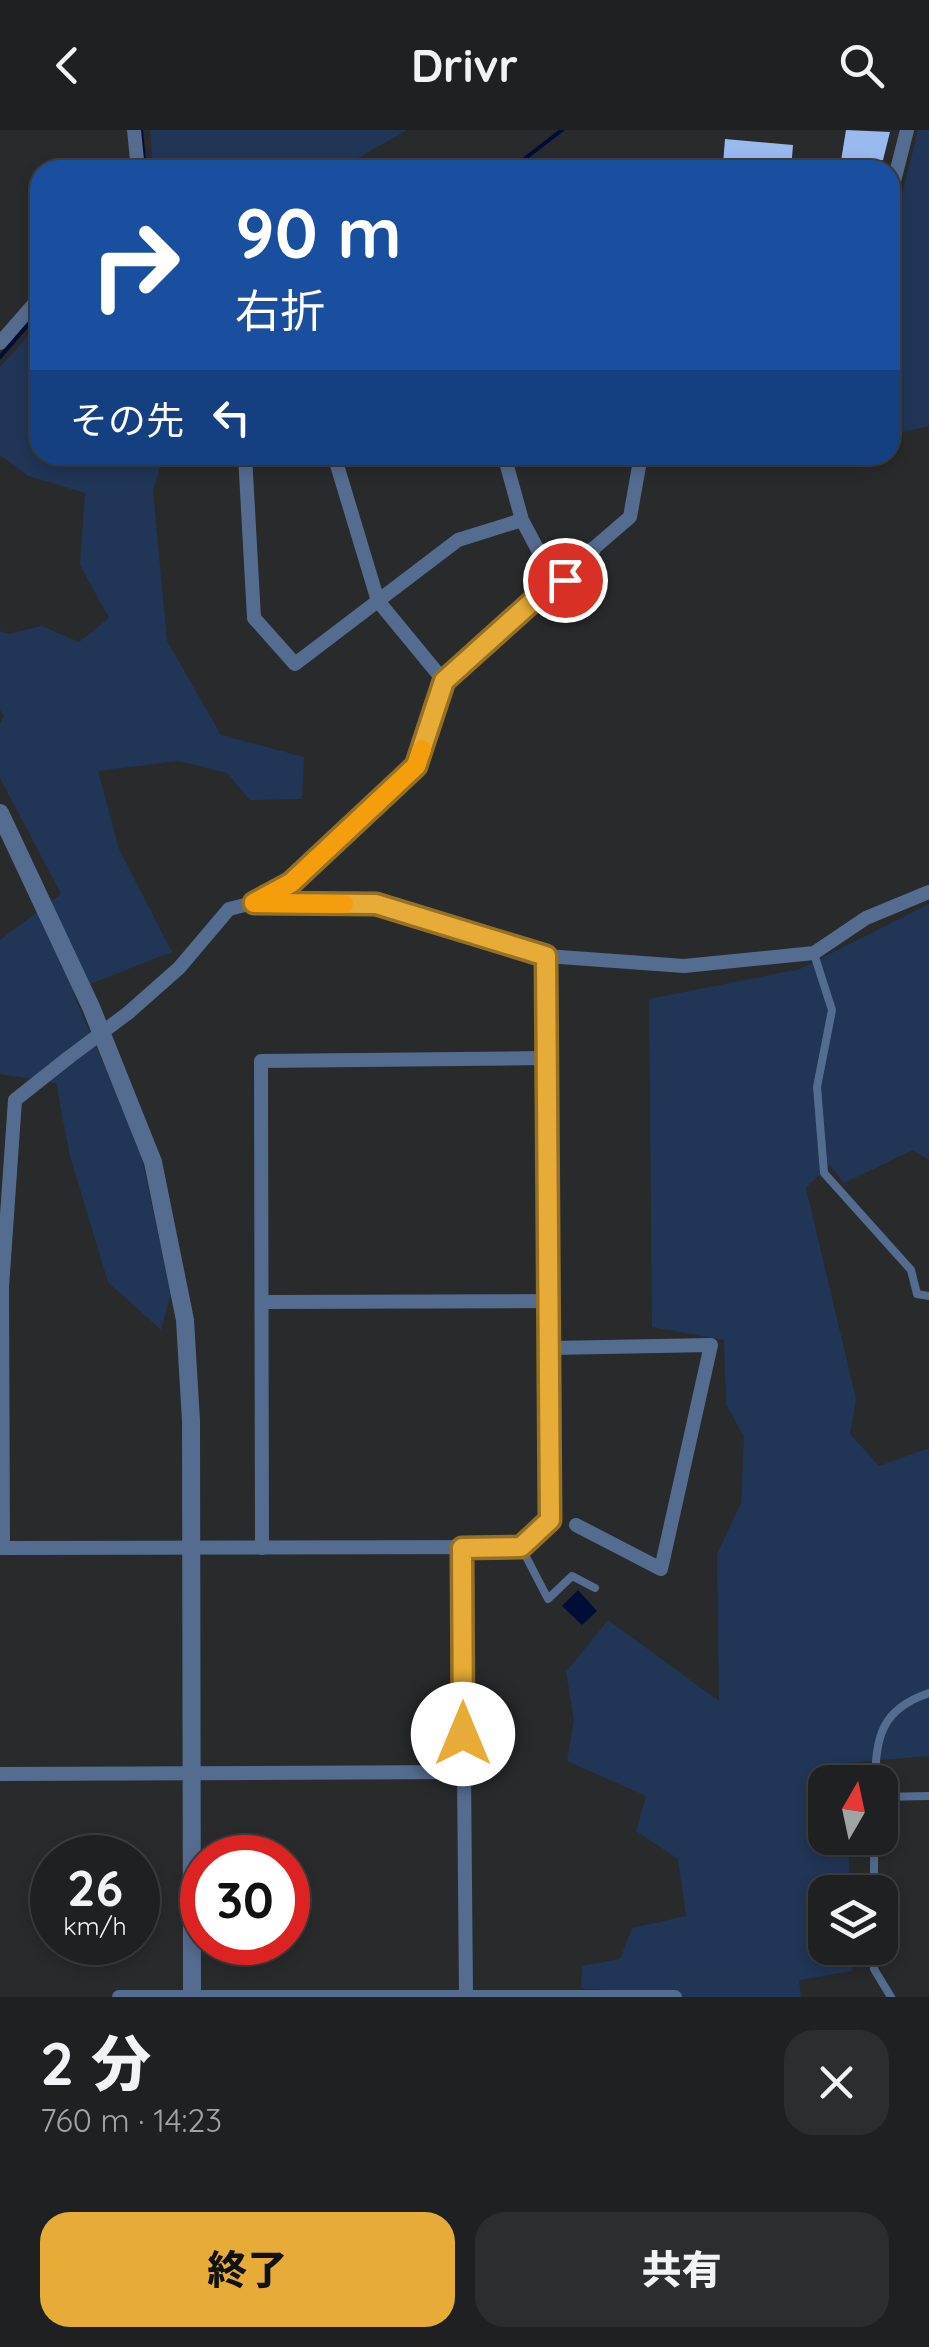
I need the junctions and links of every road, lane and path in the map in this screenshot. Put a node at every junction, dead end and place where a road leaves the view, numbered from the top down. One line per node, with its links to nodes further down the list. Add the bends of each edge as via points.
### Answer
1 (134, 130): 3 (street)
2 (907, 130): 4 (street)
3 (137, 160)
4 (899, 160)
5 (30, 309): 6 (street)
6 (0, 343)
7 (245, 465): 13 (street, via 254,618 295,664)
8 (337, 465): 13 (street)
9 (507, 465): 11 (street)
10 (639, 465): 12 (street, via 630,516)
11 (522, 520): 12 (street, via 548,569); 13 (street, via 458,540)
12 (594, 548): 14 (street, via 587,568 543,592)
13 (378, 600): 14 (street)
14 (444, 681): 17 (street, via 416,766 291,883)
15 (0, 813): 27 (street, via 91,1007 153,1162 184,1320)
16 (929, 892): 18 (street, via 866,918)
17 (254, 903): 19 (street, via 376,904); 21 (street, bridge, via 229,909 179,968 15,1100)
18 (814, 953): 19 (street, via 684,966); 22 (lane, via 832,1010 816,1088 824,1172 911,1270 917,1294)
19 (546, 956): 20 (street)
20 (547, 1058): 23 (street); 24 (street, via 261,1060)
21 (1, 1287): 29 (street)
22 (929, 1296)
23 (548, 1301): 24 (street); 25 (street)
24 (262, 1302): 30 (street)
25 (551, 1348): 26 (street, via 711,1345 661,1568); 28 (street, via 550,1520)
26 (576, 1525)
27 (192, 1547): 29 (street); 30 (street); 35 (street)
28 (521, 1547): 31 (street); 32 (lane, via 548,1600 572,1576)
29 (1, 1548)
30 (262, 1548): 31 (street)
31 (462, 1548): 36 (street)
32 (595, 1588)
33 (929, 1692): 34 (lane, via 904,1701 876,1738)
34 (875, 1765)
35 (191, 1770): 36 (street); 37 (street); 42 (street)
36 (463, 1772): 41 (street)
37 (0, 1774)
38 (929, 1796): 39 (lane)
39 (898, 1797)
40 (874, 1965): 46 (lane)
41 (466, 1995): 42 (street); 44 (street)
42 (192, 1996): 43 (street)
43 (119, 1997)
44 (548, 1997): 45 (street)
45 (674, 1997)
46 (891, 1997)

